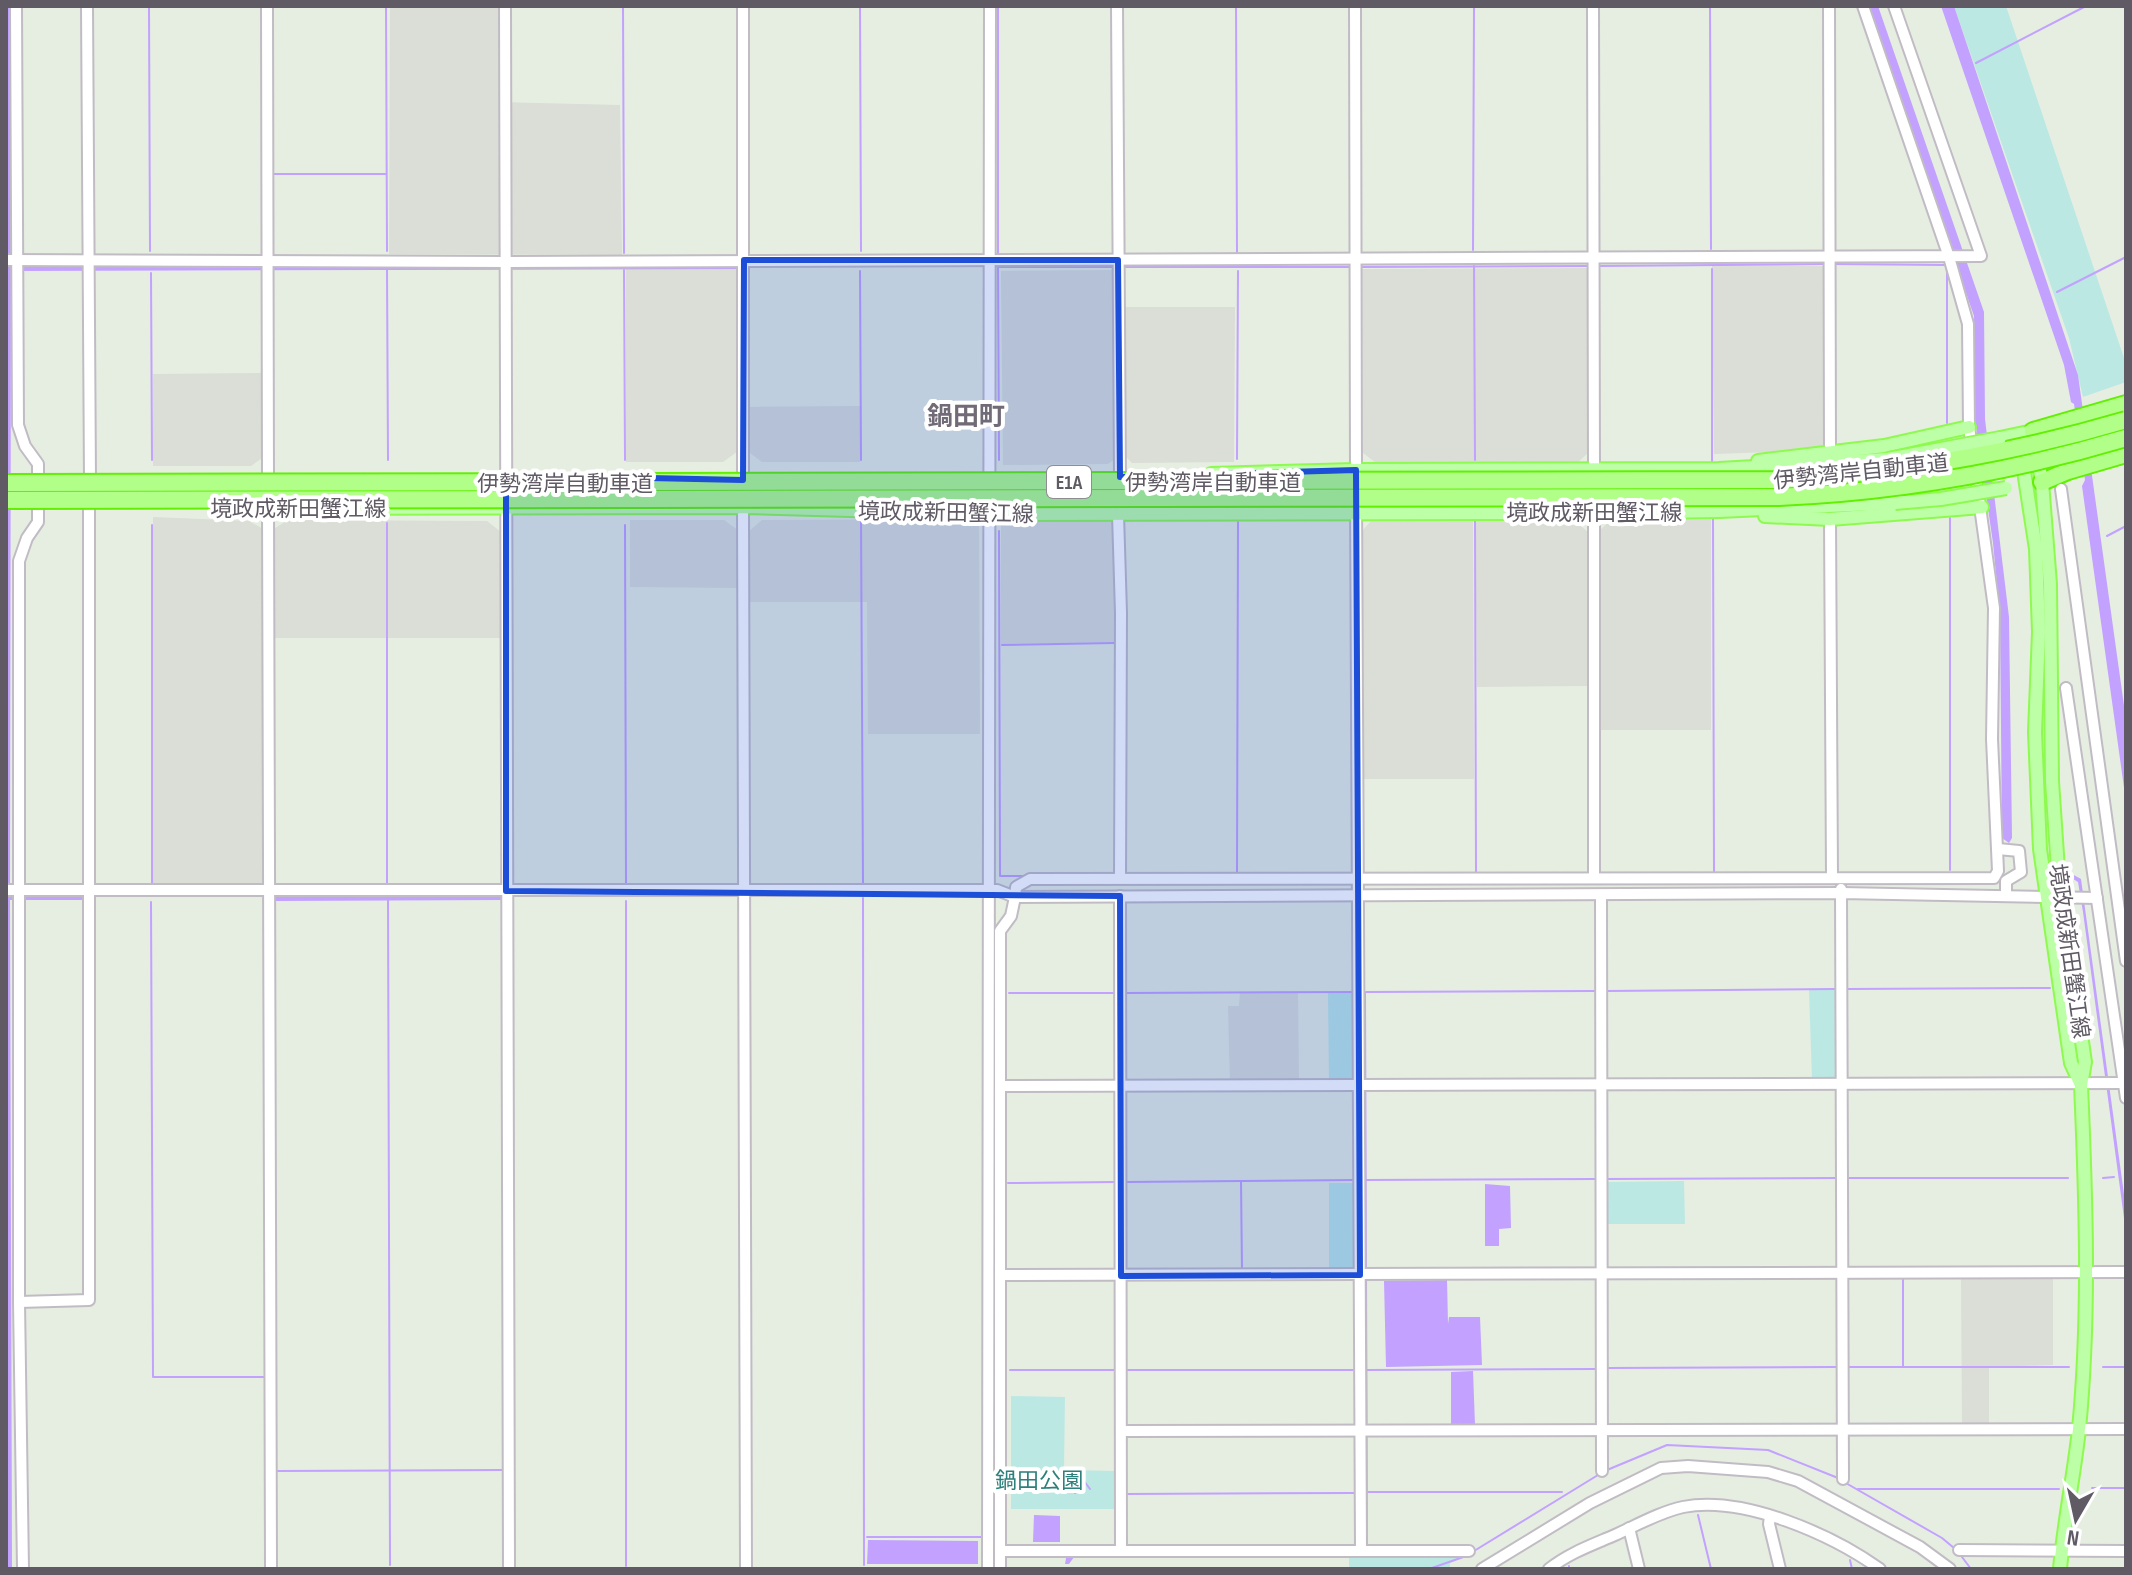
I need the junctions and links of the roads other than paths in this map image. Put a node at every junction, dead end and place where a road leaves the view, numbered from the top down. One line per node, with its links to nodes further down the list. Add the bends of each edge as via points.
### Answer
1 (16, 6): 20 (street)
2 (87, 6): 21 (street)
3 (267, 6): 22 (street)
4 (505, 6): 23 (street)
5 (743, 6): 17 (street)
6 (990, 6): 18 (street)
7 (1117, 6): 19 (street)
8 (1355, 6): 15 (street)
9 (1593, 6): 16 (street)
10 (1829, 6): 14 (street)
11 (1863, 6): 13 (street)
12 (1894, 6): 13 (street, via 1981,256)
13 (1950, 257): 14 (street); 26 (street, via 1968,324)
14 (1829, 258): 16 (street); 29 (street)
15 (1355, 259): 16 (street); 19 (street); 32 (street)
16 (1594, 259): 33 (street)
17 (744, 260): 18 (street); 23 (street); 39 (street)
18 (991, 260): 19 (street); 37 (street)
19 (1118, 260): 35 (street)
20 (14, 264): 21 (street); 67 (street, via 18,425 38,464 38,522 19,561)
21 (87, 266): 22 (street); 38 (street)
22 (268, 266): 23 (street); 36 (street)
23 (505, 267): 34 (street)
24 (2126, 404): 27 (highway)
25 (2126, 420): 40 (highway, 伊勢湾岸自動車道 / E1A, bridge, via 1963,461 1778,480)
26 (1969, 427): 29 (main road); 47 (street)
27 (2026, 432): 31 (main road, 境政成新田蟹江線, bridge, via 1888,459); 41 (main road, 境政成新田蟹江線)
28 (2126, 438): 43 (highway, 伊勢湾岸自動車道 / E1A, bridge, via 1967,478 1779,497)
29 (1830, 453): 31 (main road)
30 (2126, 454): 41 (highway)
31 (1719, 469): 33 (main road, 境政成新田蟹江線)
32 (1356, 470): 33 (main road, 境政成新田蟹江線); 35 (main road, 境政成新田蟹江線); 51 (street)
33 (1594, 470)
34 (506, 475): 36 (main road, 境政成新田蟹江線); 39 (main road, 境政成新田蟹江線); 49 (street)
35 (1120, 477): 37 (main road, 境政成新田蟹江線)
36 (268, 478): 38 (main road, 境政成新田蟹江線)
37 (990, 478): 39 (main road, 境政成新田蟹江線); 53 (street)
38 (90, 480): 40 (main road, 境政成新田蟹江線, bridge)
39 (743, 480)
40 (6, 481)
41 (2035, 483): 50 (main road, 境政成新田蟹江線, bridge, via 1941,499); 74 (main road, 境政成新田蟹江線, via 2035,732); 75 (main road, 境政成新田蟹江線, via 2050,584 2052,781)
42 (2061, 489): 77 (street)
43 (6, 500)
44 (6, 507): 45 (main road, 境政成新田蟹江線)
45 (89, 507): 48 (main road, 境政成新田蟹江線); 62 (street)
46 (743, 507): 49 (main road, 境政成新田蟹江線); 53 (main road, 境政成新田蟹江線); 65 (street)
47 (1982, 507): 55 (main road); 57 (street, via 1994,608 1992,739)
48 (268, 508): 49 (main road, 境政成新田蟹江線); 63 (street)
49 (507, 509): 64 (street)
50 (1719, 511): 52 (main road, 境政成新田蟹江線); 55 (main road)
51 (1356, 512): 52 (main road, 境政成新田蟹江線); 54 (main road, 境政成新田蟹江線); 61 (street)
52 (1594, 513): 58 (street)
53 (990, 514): 54 (main road, 境政成新田蟹江線); 66 (street)
54 (1118, 514): 60 (street)
55 (1830, 519): 59 (street)
56 (2066, 688): 76 (street)
57 (1998, 849): 59 (street, via 1994,878); 71 (street, via 2019,851 2022,862 2021,872 2006,881)
58 (1594, 877): 59 (street); 61 (street)
59 (1836, 877): 68 (street)
60 (1120, 878): 61 (street); 73 (street, via 1030,879 1016,887)
61 (1357, 878): 69 (street)
62 (88, 890): 63 (street); 67 (street); 93 (street, via 89,1300)
63 (268, 891): 64 (street); 112 (street)
64 (506, 891): 65 (street); 113 (street)
65 (744, 891): 66 (street); 114 (street)
66 (987, 891): 73 (street); 115 (street)
67 (16, 893): 93 (street)
68 (1841, 893): 70 (street); 71 (street); 79 (street)
69 (1359, 894): 70 (street); 72 (street); 84 (street)
70 (1601, 895): 80 (street)
71 (2006, 895): 74 (street)
72 (1120, 896): 73 (street); 83 (street)
73 (1015, 897): 82 (street, via 1011,916 1000,931)
74 (2046, 897): 75 (street); 81 (main road, 境政成新田蟹江線, via 2071,1063)
75 (2067, 897): 76 (street); 81 (main road, 境政成新田蟹江線, via 2085,1062)
76 (2093, 898): 78 (street)
77 (2126, 961)
78 (2124, 1083): 81 (street); 85 (street)
79 (1842, 1084): 80 (street); 81 (street); 88 (street)
80 (1601, 1085): 84 (street); 87 (street)
81 (2081, 1085): 89 (main road, 境政成新田蟹江線)
82 (1001, 1086): 83 (street); 90 (street)
83 (1120, 1087): 84 (street); 92 (street)
84 (1363, 1087): 91 (street)
85 (2126, 1098)
86 (2121, 1272): 89 (street)
87 (1602, 1273): 88 (street); 91 (street); 98 (street)
88 (1843, 1273): 89 (street); 94 (street)
89 (2086, 1273): 95 (main road, 境政成新田蟹江線)
90 (1001, 1275): 92 (street); 106 (street)
91 (1364, 1275): 92 (street); 99 (street)
92 (1121, 1276): 97 (street)
93 (19, 1302): 111 (street)
94 (1843, 1429): 95 (street); 98 (street); 101 (street)
95 (2079, 1429): 96 (street); 105 (main road, 境政成新田蟹江線)
96 (2126, 1429)
97 (1121, 1431): 99 (street); 107 (street)
98 (1602, 1431): 99 (street); 100 (street)
99 (1364, 1432): 108 (street)
100 (1602, 1471)
101 (1843, 1479)
102 (1770, 1520): 103 (street, via 1706,1505 1672,1511); 120 (street); 121 (street, via 1840,1543)
103 (1630, 1532): 118 (street, via 1570,1554); 119 (street)
104 (1959, 1550): 105 (street)
105 (2062, 1550): 110 (street); 123 (main road, 境政成新田蟹江線)
106 (1002, 1551): 107 (street); 116 (street)
107 (1121, 1551): 108 (street)
108 (1365, 1551): 109 (street)
109 (1469, 1551)
110 (2126, 1551)
111 (23, 1569)
112 (271, 1569)
113 (509, 1569)
114 (746, 1569)
115 (988, 1569)
116 (1000, 1569)
117 (1482, 1569): 122 (street, via 1590,1503 1661,1468 1688,1466 1768,1472 1798,1481)
118 (1549, 1569)
119 (1639, 1569)
120 (1780, 1569)
121 (1880, 1569)
122 (1950, 1569)
123 (2060, 1569)

